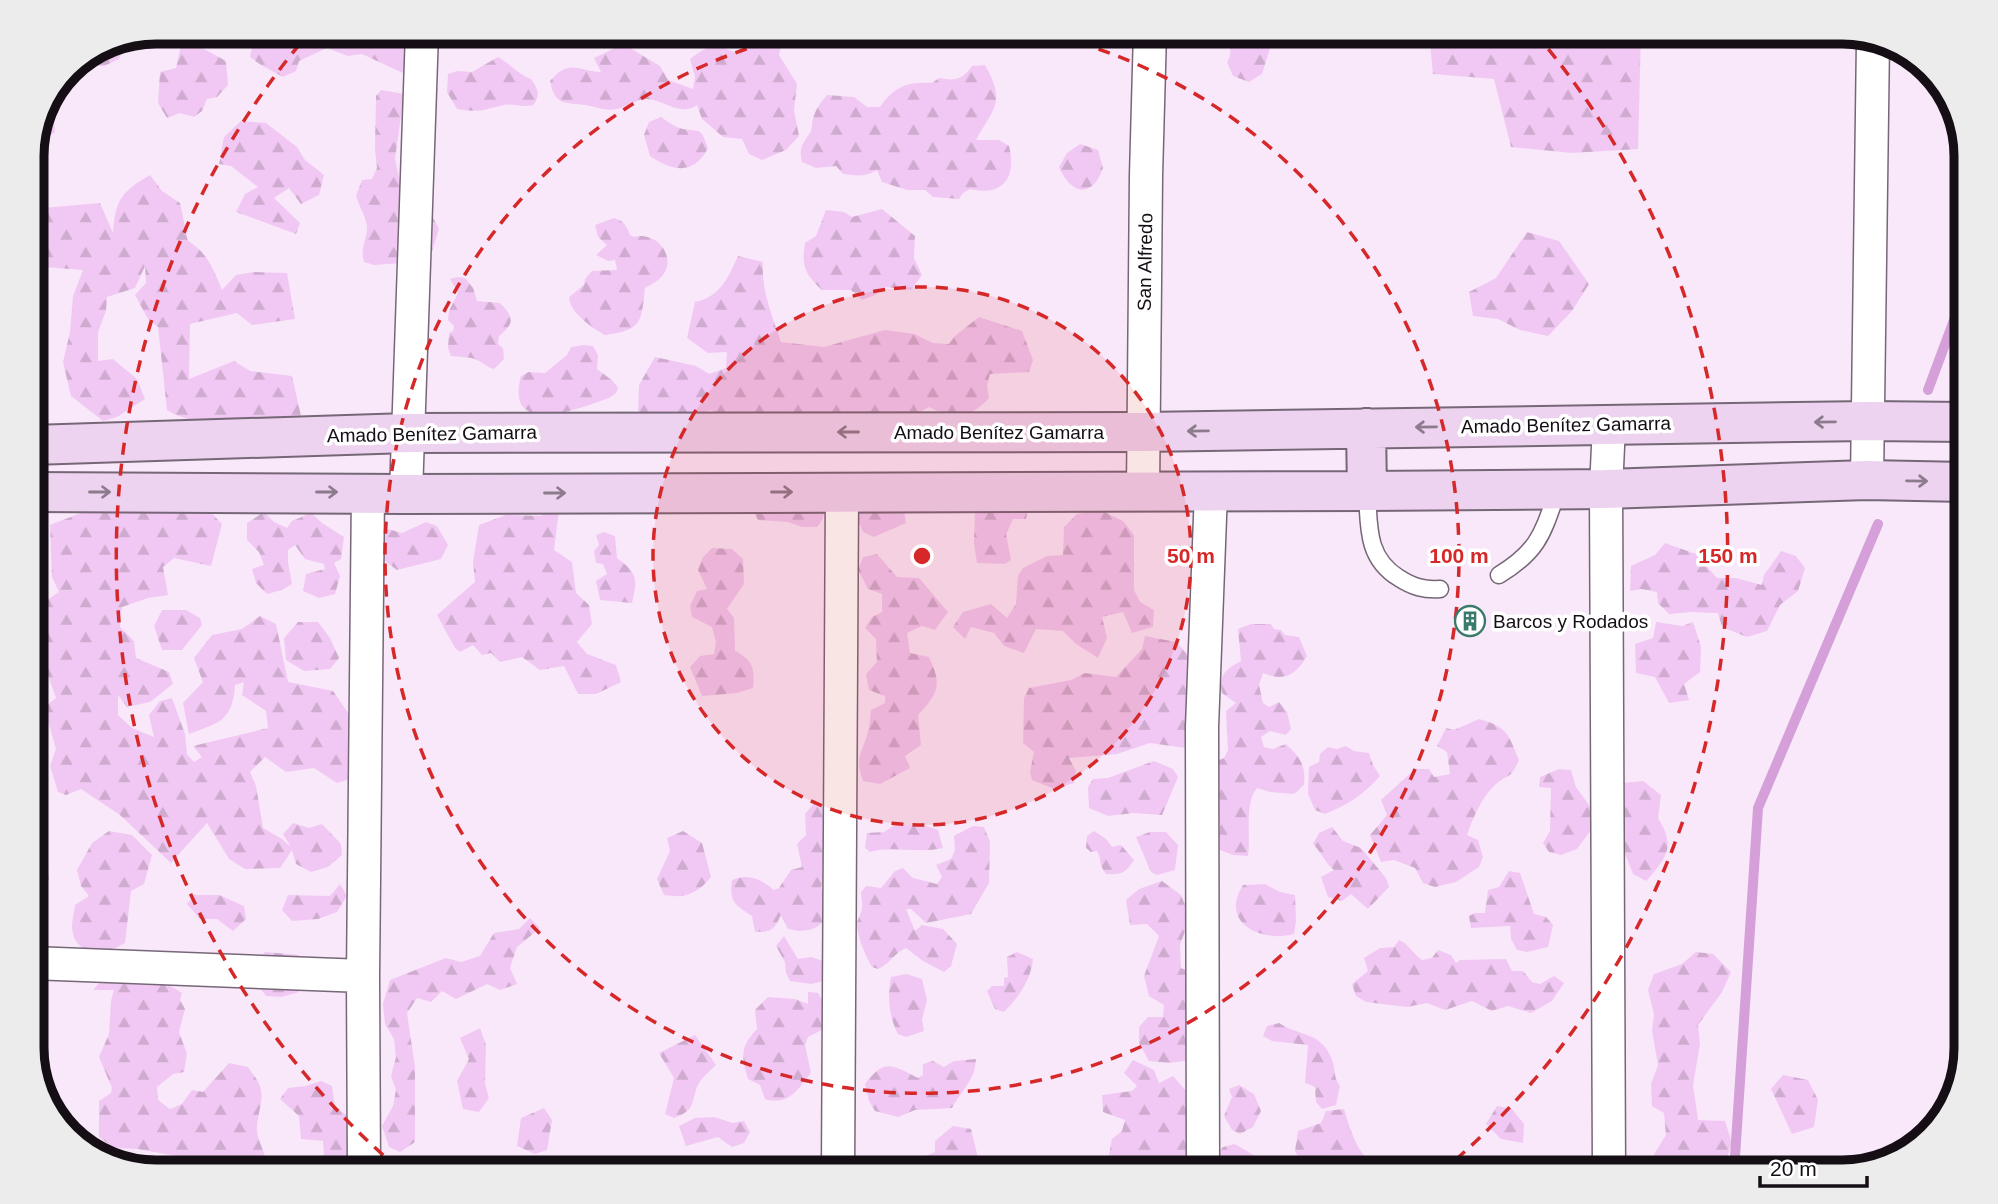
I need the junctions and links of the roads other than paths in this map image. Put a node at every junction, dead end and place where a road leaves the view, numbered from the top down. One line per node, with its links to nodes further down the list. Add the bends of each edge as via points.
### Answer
1 (422, 44): 9 (street)
2 (1150, 44): 8 (street, San Alfredo)
3 (1872, 48): 4 (street)
4 (1868, 421): 5 (main road, Amado Benítez Gamarra); 6 (main road, Amado Benítez Gamarra, one-way to 6); 11 (street)
5 (1954, 422)
6 (1609, 425): 7 (main road, Amado Benítez Gamarra, one-way to 7); 14 (street)
7 (1366, 428): 8 (main road, Amado Benítez Gamarra, one-way to 8); 16 (main road)
8 (1143, 432): 9 (main road, Amado Benítez Gamarra, one-way to 9); 20 (street, San Alfredo)
9 (408, 433): 10 (main road, Amado Benítez Gamarra); 21 (street)
10 (44, 445)
11 (1867, 480): 12 (main road, one-way to 12); 14 (main road)
12 (1954, 482)
13 (1558, 489): 14 (main road); 16 (main road); 22 (lane, via 1541,538 1519,563)
14 (1606, 489): 29 (street)
15 (1210, 491): 16 (main road); 20 (main road); 28 (street, via 1202,727)
16 (1367, 491): 23 (lane, via 1370,537 1384,568 1421,590)
17 (44, 492): 18 (main road, one-way to 18)
18 (368, 492): 21 (main road); 25 (street)
19 (842, 492): 20 (main road); 21 (main road, one-way to 19); 27 (street)
20 (1143, 492)
21 (406, 494)
22 (1499, 575)
23 (1440, 589)
24 (44, 963): 25 (street)
25 (363, 976): 26 (street)
26 (364, 1160)
27 (838, 1160)
28 (1203, 1160)
29 (1609, 1160)

